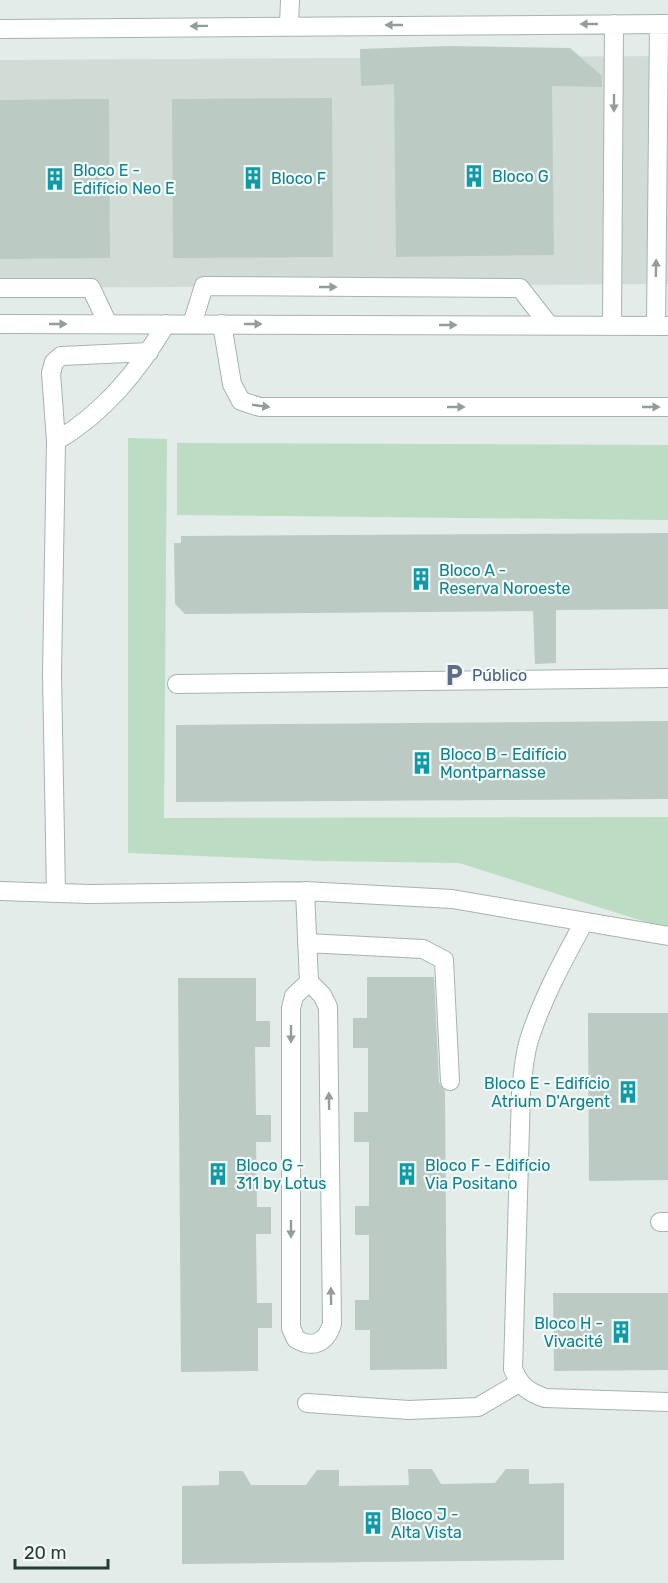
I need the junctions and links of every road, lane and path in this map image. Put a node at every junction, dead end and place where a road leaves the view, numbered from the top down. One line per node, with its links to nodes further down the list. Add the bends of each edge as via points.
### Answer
1 (290, 0): 4 (street)
2 (614, 24): 3 (street); 4 (street, one-way to 4); 13 (street, one-way to 13)
3 (664, 24): 14 (street, one-way to 3)
4 (289, 25): 5 (street, one-way to 5)
5 (0, 29)
6 (0, 288): 8 (street, via 91,288)
7 (0, 324): 8 (street, one-way to 8)
8 (108, 324): 9 (street)
9 (166, 324): 10 (street); 15 (street)
10 (192, 324): 11 (street); 12 (street, one-way to 12, via 204,286 520,288)
11 (222, 324): 12 (street, one-way to 12); 16 (street, one-way to 16, via 232,384 241,401 260,407)
12 (549, 325): 13 (street)
13 (612, 325): 14 (street)
14 (662, 326)
15 (149, 352): 17 (street, via 97,412); 17 (street, via 88,353 61,356 54,362 51,373)
16 (668, 407)
17 (56, 441): 22 (street, via 52,674)
18 (668, 678): 19 (street)
19 (177, 684)
20 (0, 891): 22 (street)
21 (305, 891): 22 (street); 23 (street, via 452,899); 25 (street)
22 (56, 893)
23 (584, 922): 24 (street); 28 (street, via 529,1038 524,1063 513,1352 513,1369)
24 (668, 936)
25 (307, 943): 26 (street); 27 (street, via 423,949 444,960)
26 (309, 982): 26 (street, one-way to 26, via 294,996 291,1008 291,1328 296,1339 312,1345 326,1337 332,1324 328,1007)
27 (450, 1081)
28 (519, 1383): 29 (street, via 545,1398); 30 (street, via 478,1407 409,1410)
29 (668, 1402)
30 (307, 1403)

